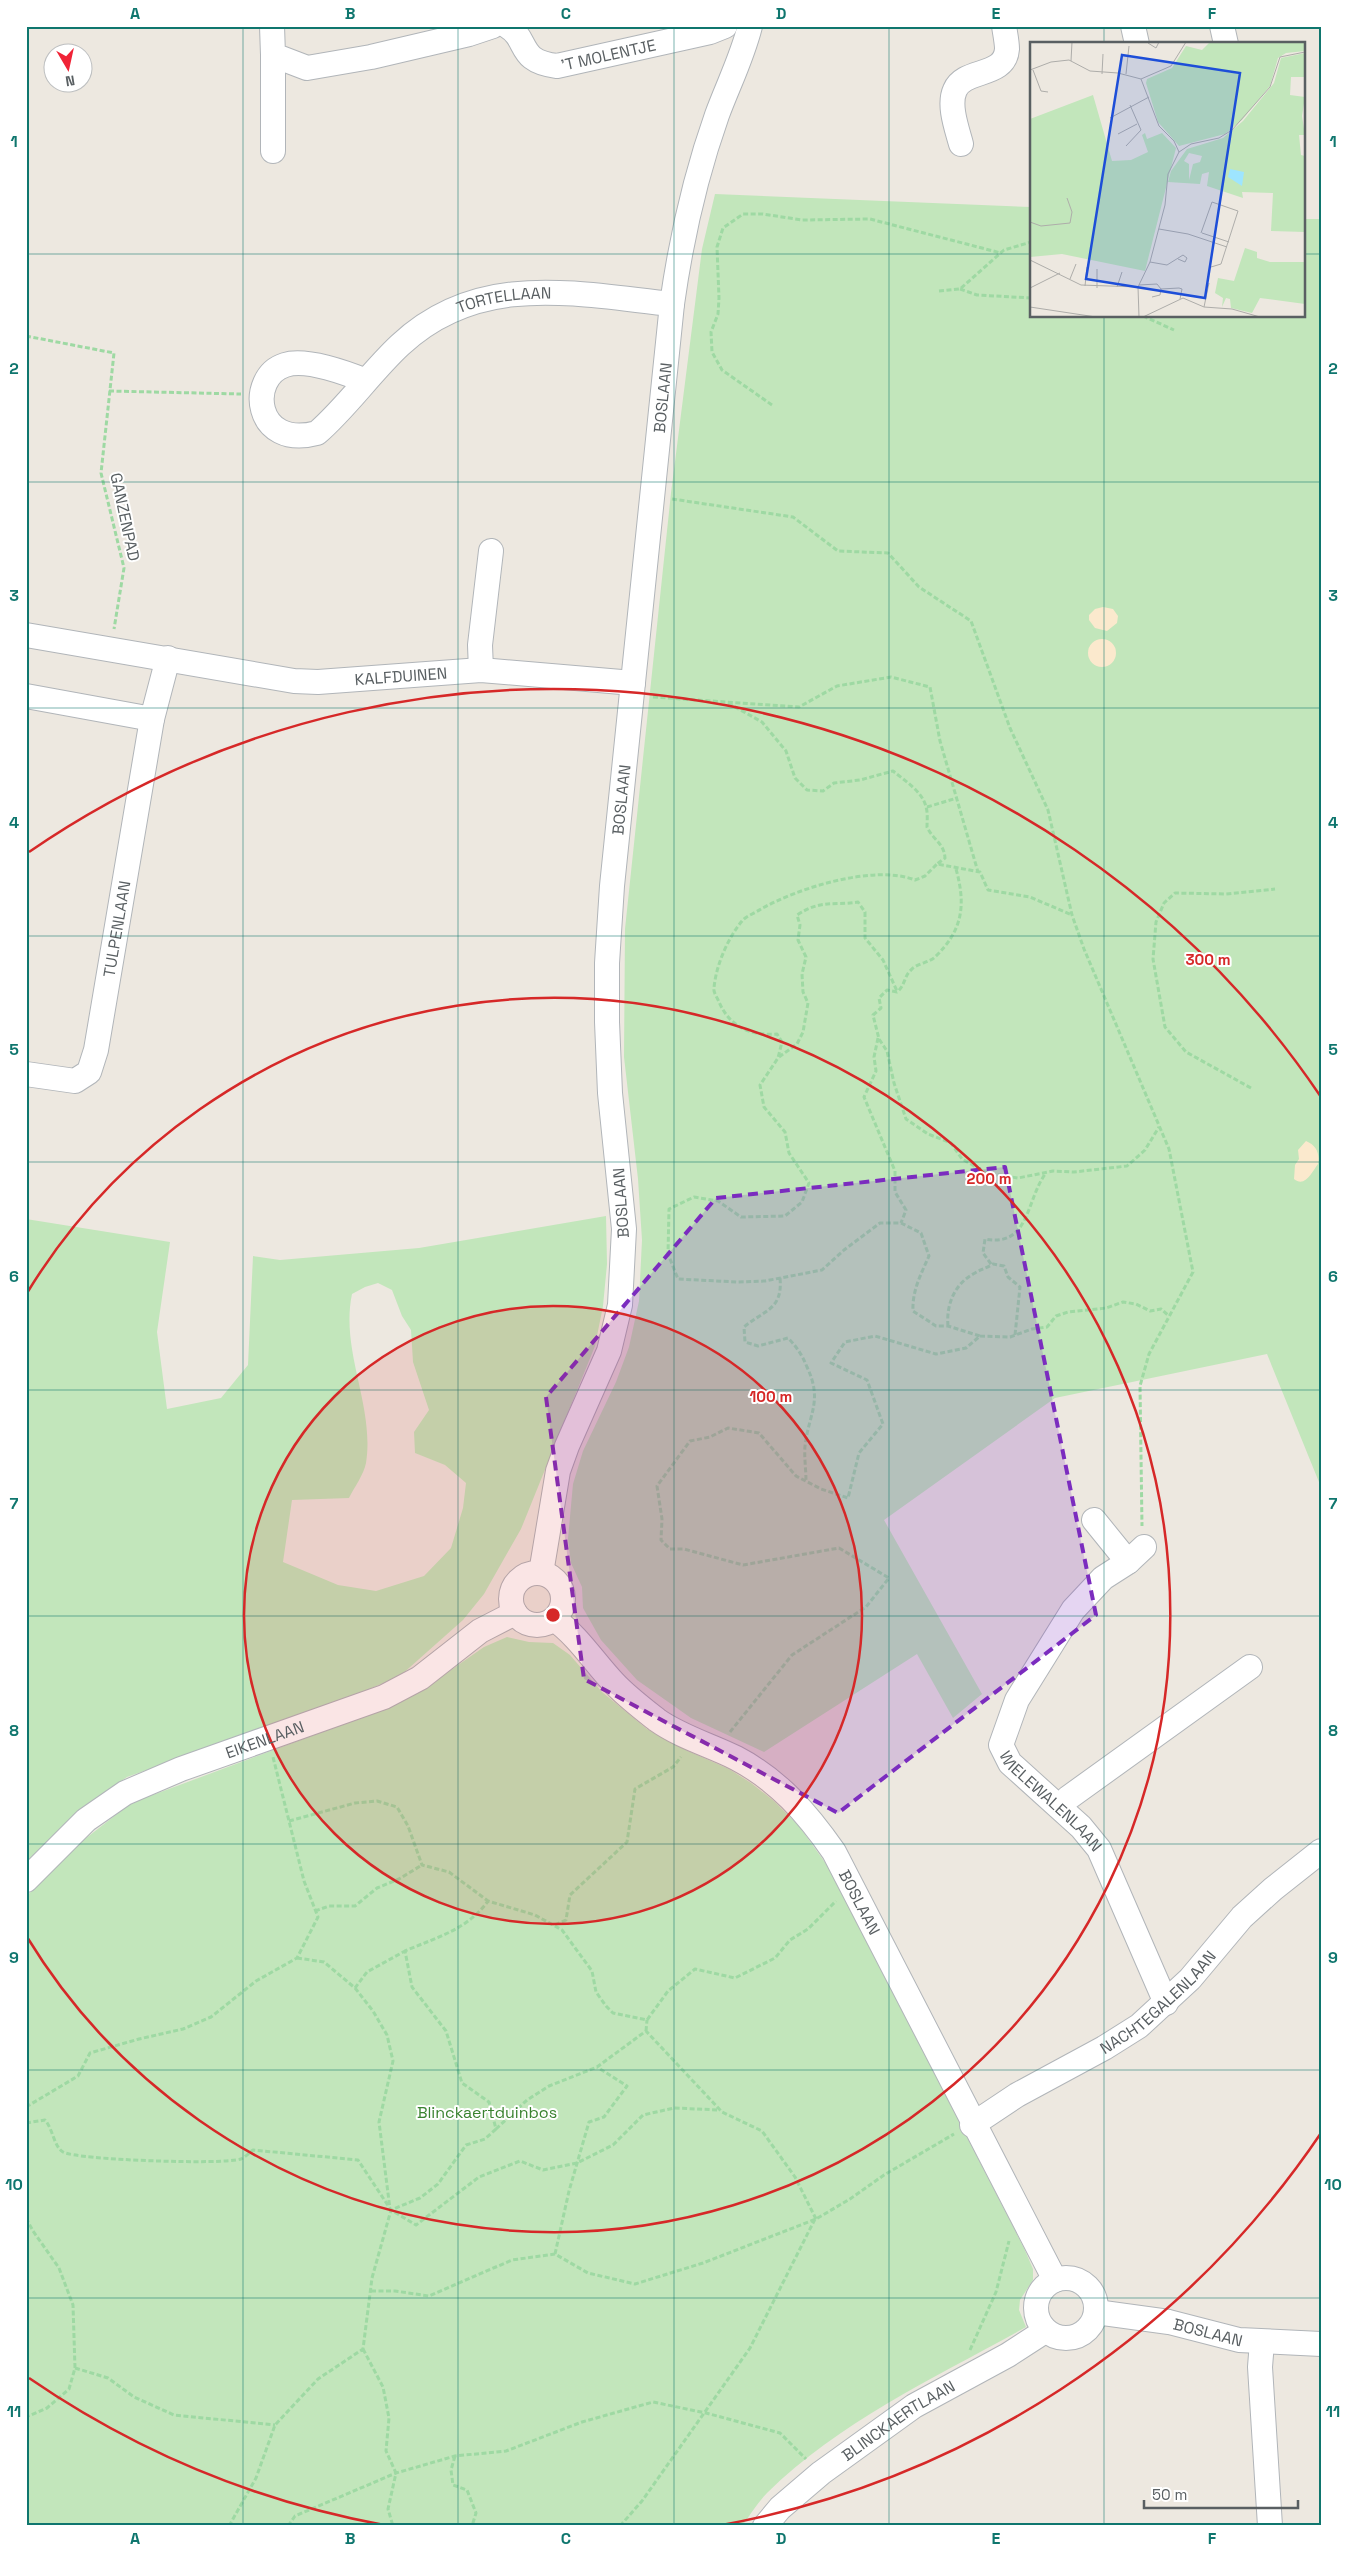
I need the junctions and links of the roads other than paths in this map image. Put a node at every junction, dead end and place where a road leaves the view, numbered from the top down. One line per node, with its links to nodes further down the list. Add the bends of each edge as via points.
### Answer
1 (272, 26): 11 (street)
2 (493, 26): 11 (street, via 380,55 307,68)
3 (507, 26): 4 (street, 'T MOLENTJE, via 531,58 557,66)
4 (725, 26)
5 (750, 26): 14 (street, BOSLAAN, via 743,55 718,114 695,184 680,247)
6 (1004, 26): 12 (street, via 1007,49 1000,64 969,76 954,91 954,111)
7 (1133, 26): 9 (street)
8 (1222, 26): 10 (street)
9 (1137, 42)
10 (1226, 42)
11 (273, 55): 13 (street)
12 (961, 144)
13 (272, 151)
14 (672, 304): 15 (street, TORTELLAAN, via 527,293 476,300 426,324); 20 (street, BOSLAAN)
15 (366, 380): 15 (street, TORTELLAAN, via 329,423 317,433 304,437 290,436 272,427 262,409 261,394 274,370 285,365 301,363)
16 (491, 551): 19 (street)
17 (26, 635): 18 (street, KALFDUINEN)
18 (168, 658): 19 (street, KALFDUINEN, via 294,681 318,682); 22 (street)
19 (480, 670): 20 (street, KALFDUINEN)
20 (632, 693): 25 (street, BOSLAAN, via 607,964 610,1093 624,1230 620,1305 609,1351 558,1471)
21 (26, 696): 22 (street)
22 (152, 719): 23 (street, TULPENLAAN, via 96,1050 89,1072 76,1081)
23 (26, 1074)
24 (1094, 1520): 29 (street, WIELEWALENLAAN, via 1136,1554 1103,1578 1074,1610 1017,1700 1001,1745 1010,1763)
25 (541, 1572): 26 (street, via 528,1574 517,1581 510,1598); 27 (street, via 554,1578 563,1591 563,1604)
26 (515, 1613): 27 (street, via 530,1624 540,1625); 31 (street, EIKENLAAN, via 480,1631 420,1678 384,1697 181,1769 125,1793 86,1820)
27 (554, 1619): 33 (street, BOSLAAN, via 568,1629 615,1684 659,1721 762,1774 786,1792 814,1823 834,1852)
28 (1250, 1667): 29 (street)
29 (1060, 1807): 32 (street, WIELEWALENLAAN, via 1099,1849)
30 (1321, 1851): 32 (street, NACHTEGALENLAAN, via 1242,1917)
31 (26, 1880)
32 (1166, 2003): 33 (street, NACHTEGALENLAAN, via 1139,2026)
33 (972, 2124): 34 (street, BOSLAAN)
34 (1054, 2280): 35 (street, via 1080,2282 1093,2295); 36 (street, via 1037,2298 1036,2316)
35 (1096, 2312): 36 (street, via 1086,2332 1076,2337 1065,2339); 37 (street, BOSLAAN, via 1169,2322 1239,2340)
36 (1045, 2331): 39 (street, BLINCKAERTLAAN, via 914,2406 821,2473 780,2508)
37 (1262, 2342): 38 (street, BOSLAAN); 40 (street, via 1260,2367)
38 (1321, 2344)
39 (765, 2526)
40 (1270, 2526)

